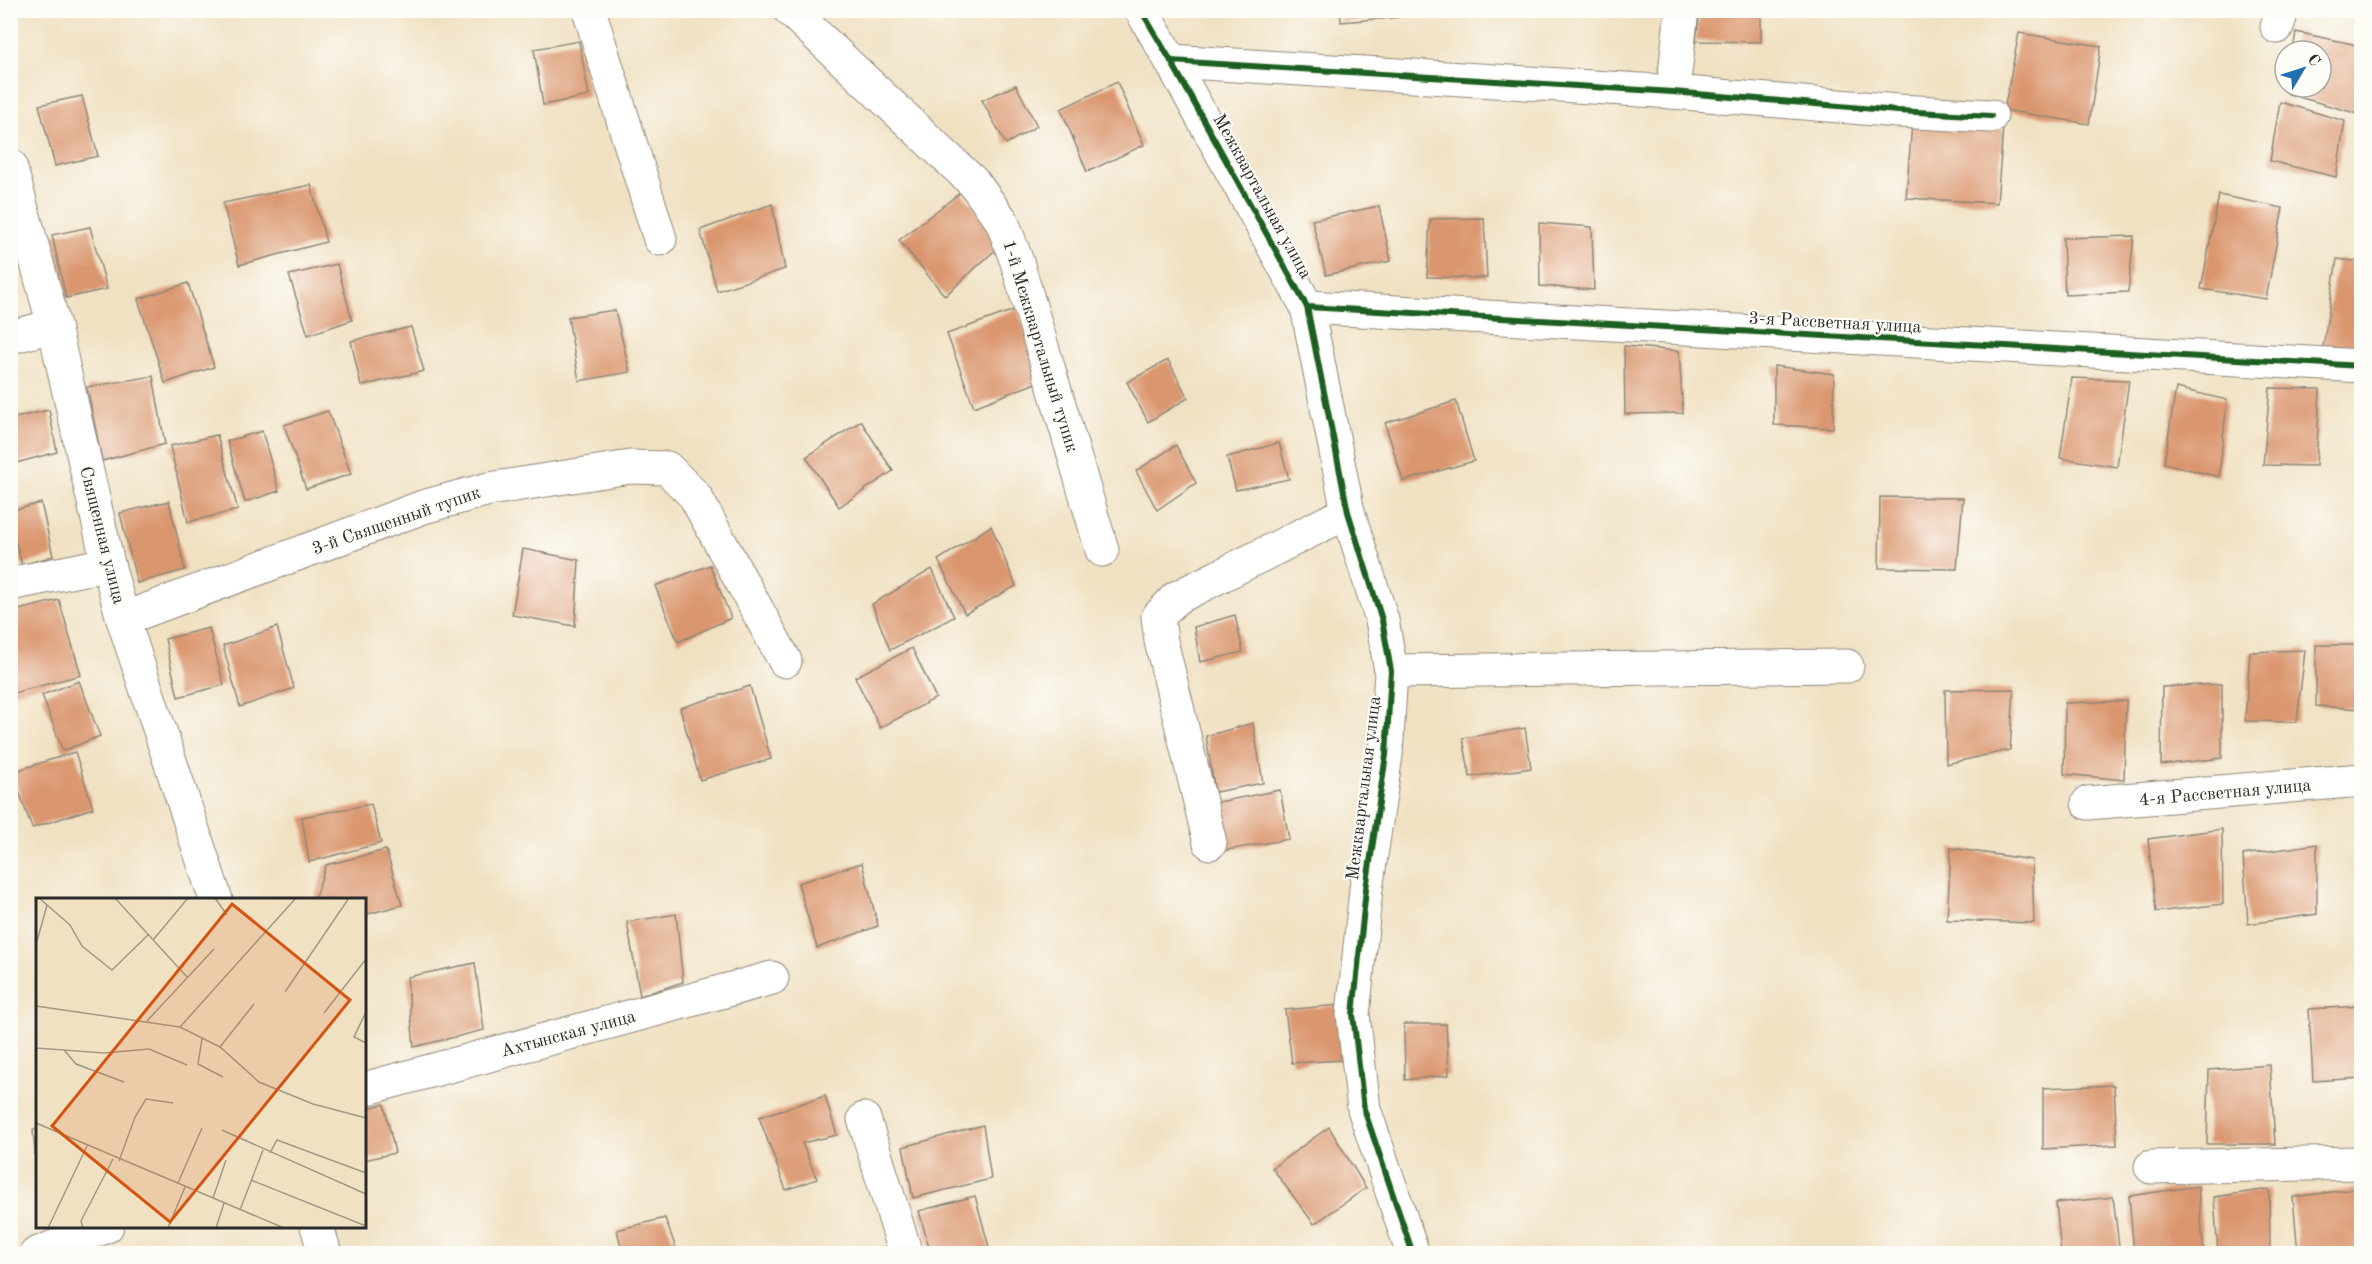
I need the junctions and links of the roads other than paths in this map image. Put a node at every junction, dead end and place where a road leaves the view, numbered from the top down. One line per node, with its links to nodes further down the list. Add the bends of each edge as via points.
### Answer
1 (589, 10): 9 (street)
2 (790, 10): 15 (street, 1-й Межквартальный тупик, via 974,183 1002,221)
3 (1141, 10): 5 (street, Межквартальная улица)
4 (1682, 10): 6 (street)
5 (1172, 61): 6 (street); 10 (street, Межквартальная улица)
6 (1673, 92): 7 (street)
7 (1991, 116)
8 (10, 165): 11 (street, Священная улица)
9 (660, 239)
10 (1307, 307): 13 (street, 3-я Рассветная улица); 14 (street, Межквартальная улица)
11 (54, 326): 12 (street); 16 (street, Священная улица)
12 (10, 337)
13 (2361, 366)
14 (1348, 512): 21 (street, Межквартальная улица, via 1382,620); 24 (street, via 1176,598 1158,617)
15 (1102, 550)
16 (108, 564): 17 (street); 18 (street, Священная улица)
17 (10, 584)
18 (123, 619): 19 (street, 3-й Священный тупик, via 423,507 489,489 630,467 667,468 694,496); 25 (street, Священная улица)
19 (785, 661)
20 (1847, 666): 21 (street)
21 (1391, 670): 36 (street, Межквартальная улица, via 1386,755 1353,1014 1364,1109)
22 (2361, 780): 23 (street, 4-я Рассветная улица)
23 (2088, 803)
24 (1210, 843)
25 (215, 898)
26 (772, 978): 27 (street, Ахтынская улица)
27 (366, 1088)
28 (864, 1119): 35 (street)
29 (2361, 1163): 30 (street)
30 (2151, 1167)
31 (104, 1228): 33 (street)
32 (317, 1228): 34 (street)
33 (36, 1254)
34 (325, 1254)
35 (906, 1254)
36 (1413, 1254)

